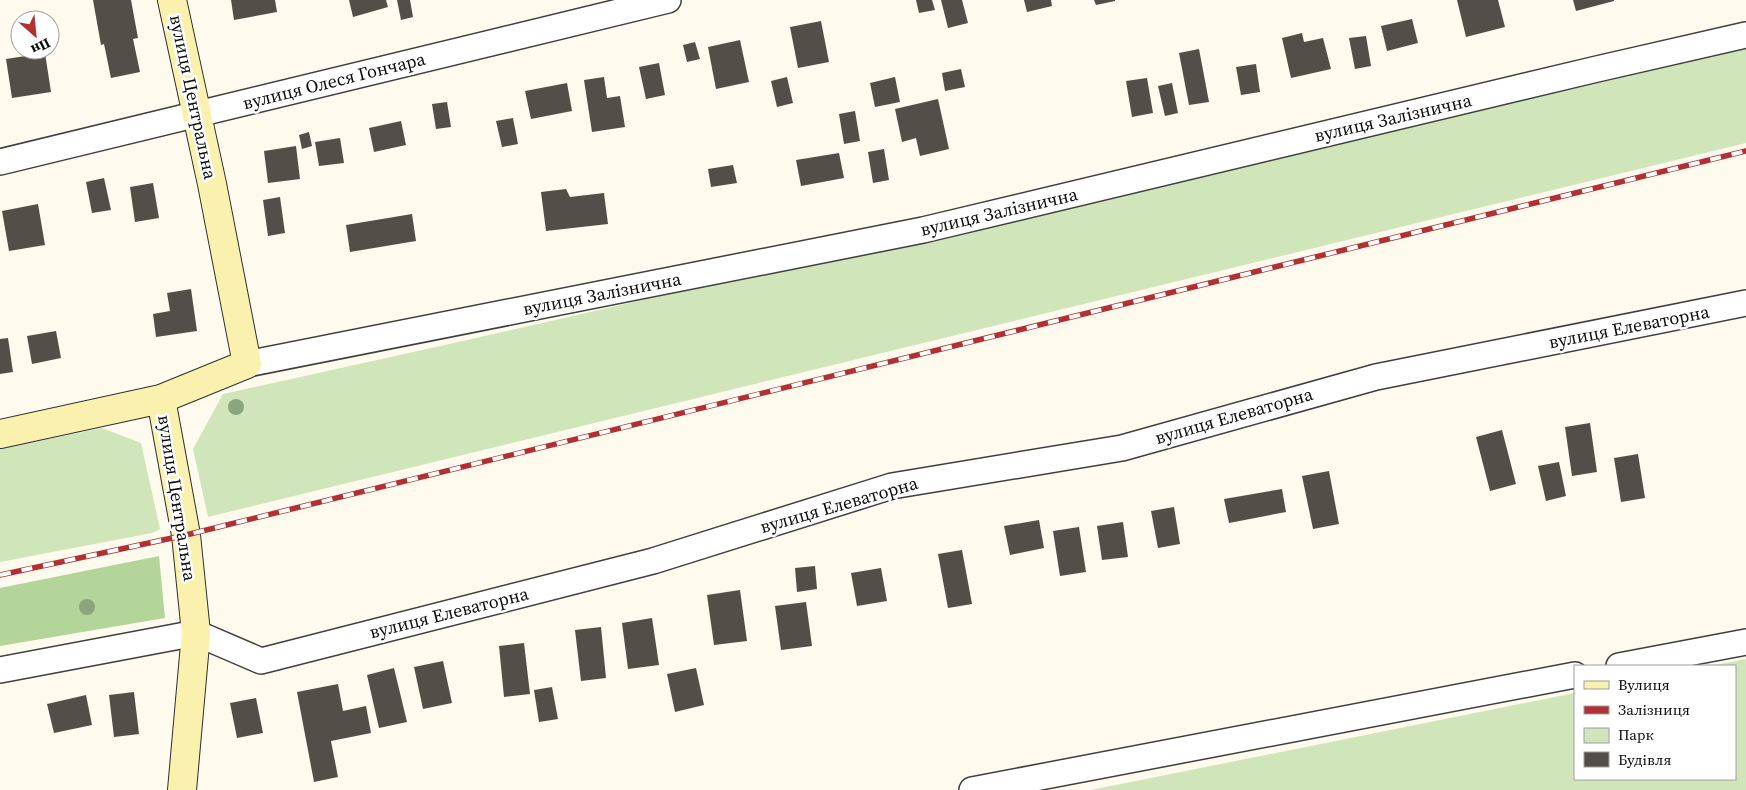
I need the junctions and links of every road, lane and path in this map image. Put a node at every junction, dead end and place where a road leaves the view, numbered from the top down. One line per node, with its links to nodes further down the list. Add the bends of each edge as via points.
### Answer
1 (172, 0): 4 (main road, вулиця Центральна)
2 (668, 0): 4 (street, вулиця Олеся Гончара)
3 (1746, 36): 7 (street, вулиця Залізнична, via 923,230)
4 (196, 114): 5 (street, вулиця Олеся Гончара); 7 (main road, вулиця Центральна)
5 (0, 162)
6 (1746, 304): 10 (street, вулиця Елеваторна, via 1376,377 1122,448 892,486 652,561 261,661)
7 (246, 364): 8 (main road, вулиця Центральна)
8 (161, 399): 9 (main road); 10 (main road, вулиця Центральна, via 186,535)
9 (0, 434)
10 (196, 633): 13 (street); 15 (main road, вулиця Центральна)
11 (1746, 642): 12 (street)
12 (1624, 665)
13 (0, 670)
14 (1574, 675): 16 (street)
15 (182, 790)
16 (972, 790)

